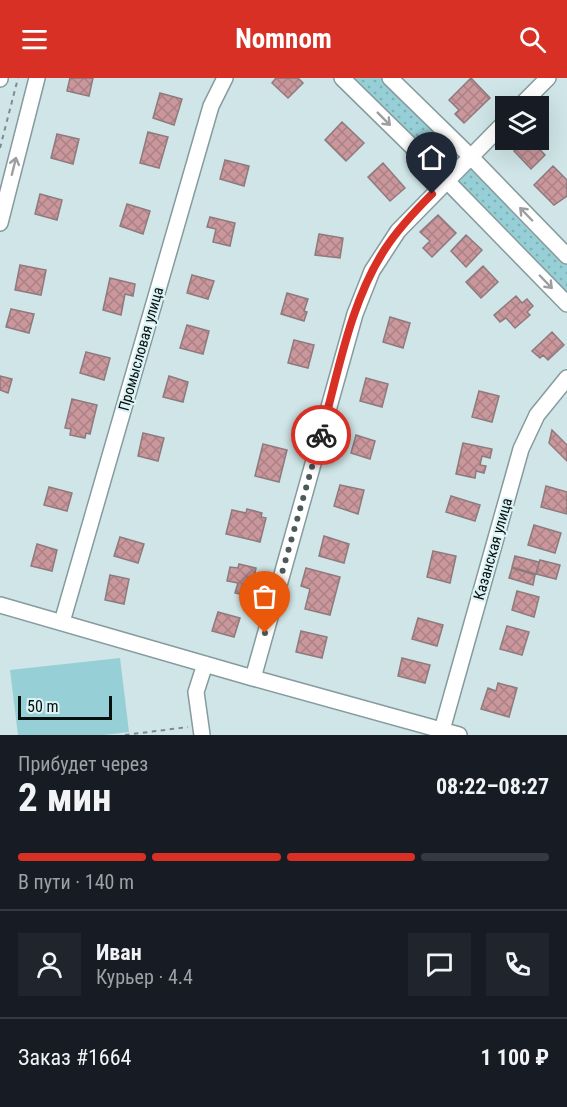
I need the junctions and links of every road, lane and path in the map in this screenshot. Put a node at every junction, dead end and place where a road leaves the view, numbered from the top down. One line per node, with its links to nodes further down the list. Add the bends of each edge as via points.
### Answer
1 (18, 78): 9 (path)
2 (37, 78): 12 (street, one-way to 2)
3 (225, 78): 17 (street, Промысловая улица, via 211,106)
4 (342, 78): 11 (street, one-way to 11)
5 (390, 78): 10 (street)
6 (548, 78): 7 (street)
7 (530, 96)
8 (495, 132): 10 (street)
9 (0, 148)
10 (470, 156): 11 (street); 13 (street, one-way to 10)
11 (446, 180): 14 (street, one-way to 14); 19 (street, via 398,231 362,293)
12 (0, 223)
13 (567, 256)
14 (567, 304)
15 (567, 378): 21 (street, Казанская улица, via 537,415 521,449)
16 (0, 605): 17 (street)
17 (62, 622): 18 (street)
18 (205, 664): 19 (street); 20 (street, via 196,692)
19 (253, 678): 21 (street)
20 (202, 730): 22 (path)
21 (442, 730): 23 (street)
22 (125, 735)
23 (459, 735)

